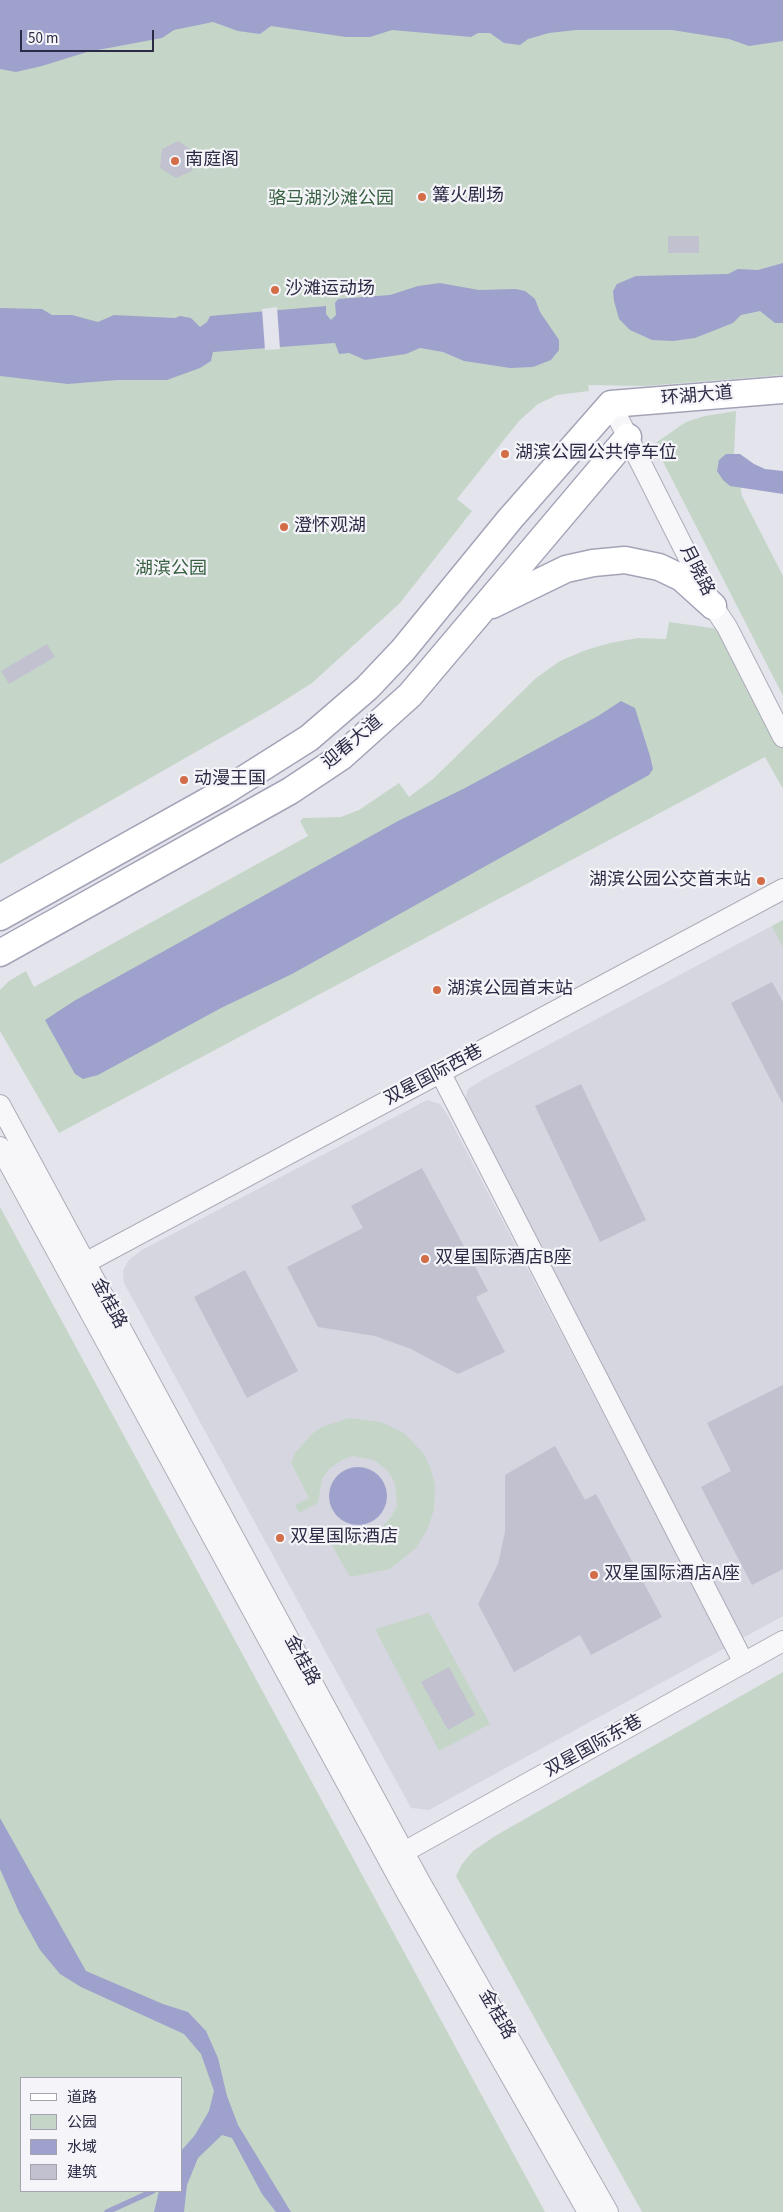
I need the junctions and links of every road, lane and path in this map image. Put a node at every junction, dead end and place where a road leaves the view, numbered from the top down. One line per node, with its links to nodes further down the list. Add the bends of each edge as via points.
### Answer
1 (783, 390): 2 (main road, 环湖大道)
2 (611, 404): 3 (street, 月晓路); 8 (main road, 迎春大道, via 510,519 403,650 367,688 308,738 222,793)
3 (628, 437): 4 (street, 月晓路); 5 (main road, 迎春大道)
4 (713, 606): 5 (main road, via 682,578 659,567 625,560 566,569); 6 (street, 月晓路)
5 (483, 610): 9 (main road, 迎春大道, via 410,695 341,757 290,791)
6 (783, 737)
7 (783, 889): 10 (street, 双星国际西巷)
8 (0, 917)
9 (0, 953)
10 (440, 1072): 13 (street, 双星国际西巷); 15 (street)
11 (0, 1105): 13 (street, 金桂路)
12 (0, 1147): 17 (street, 金桂路, via 391,1865)
13 (85, 1263): 16 (street, 金桂路)
14 (783, 1641): 15 (street, 双星国际东巷)
15 (744, 1663): 16 (street, 双星国际东巷)
16 (404, 1852): 18 (street, 金桂路)
17 (588, 2212)
18 (608, 2212)

